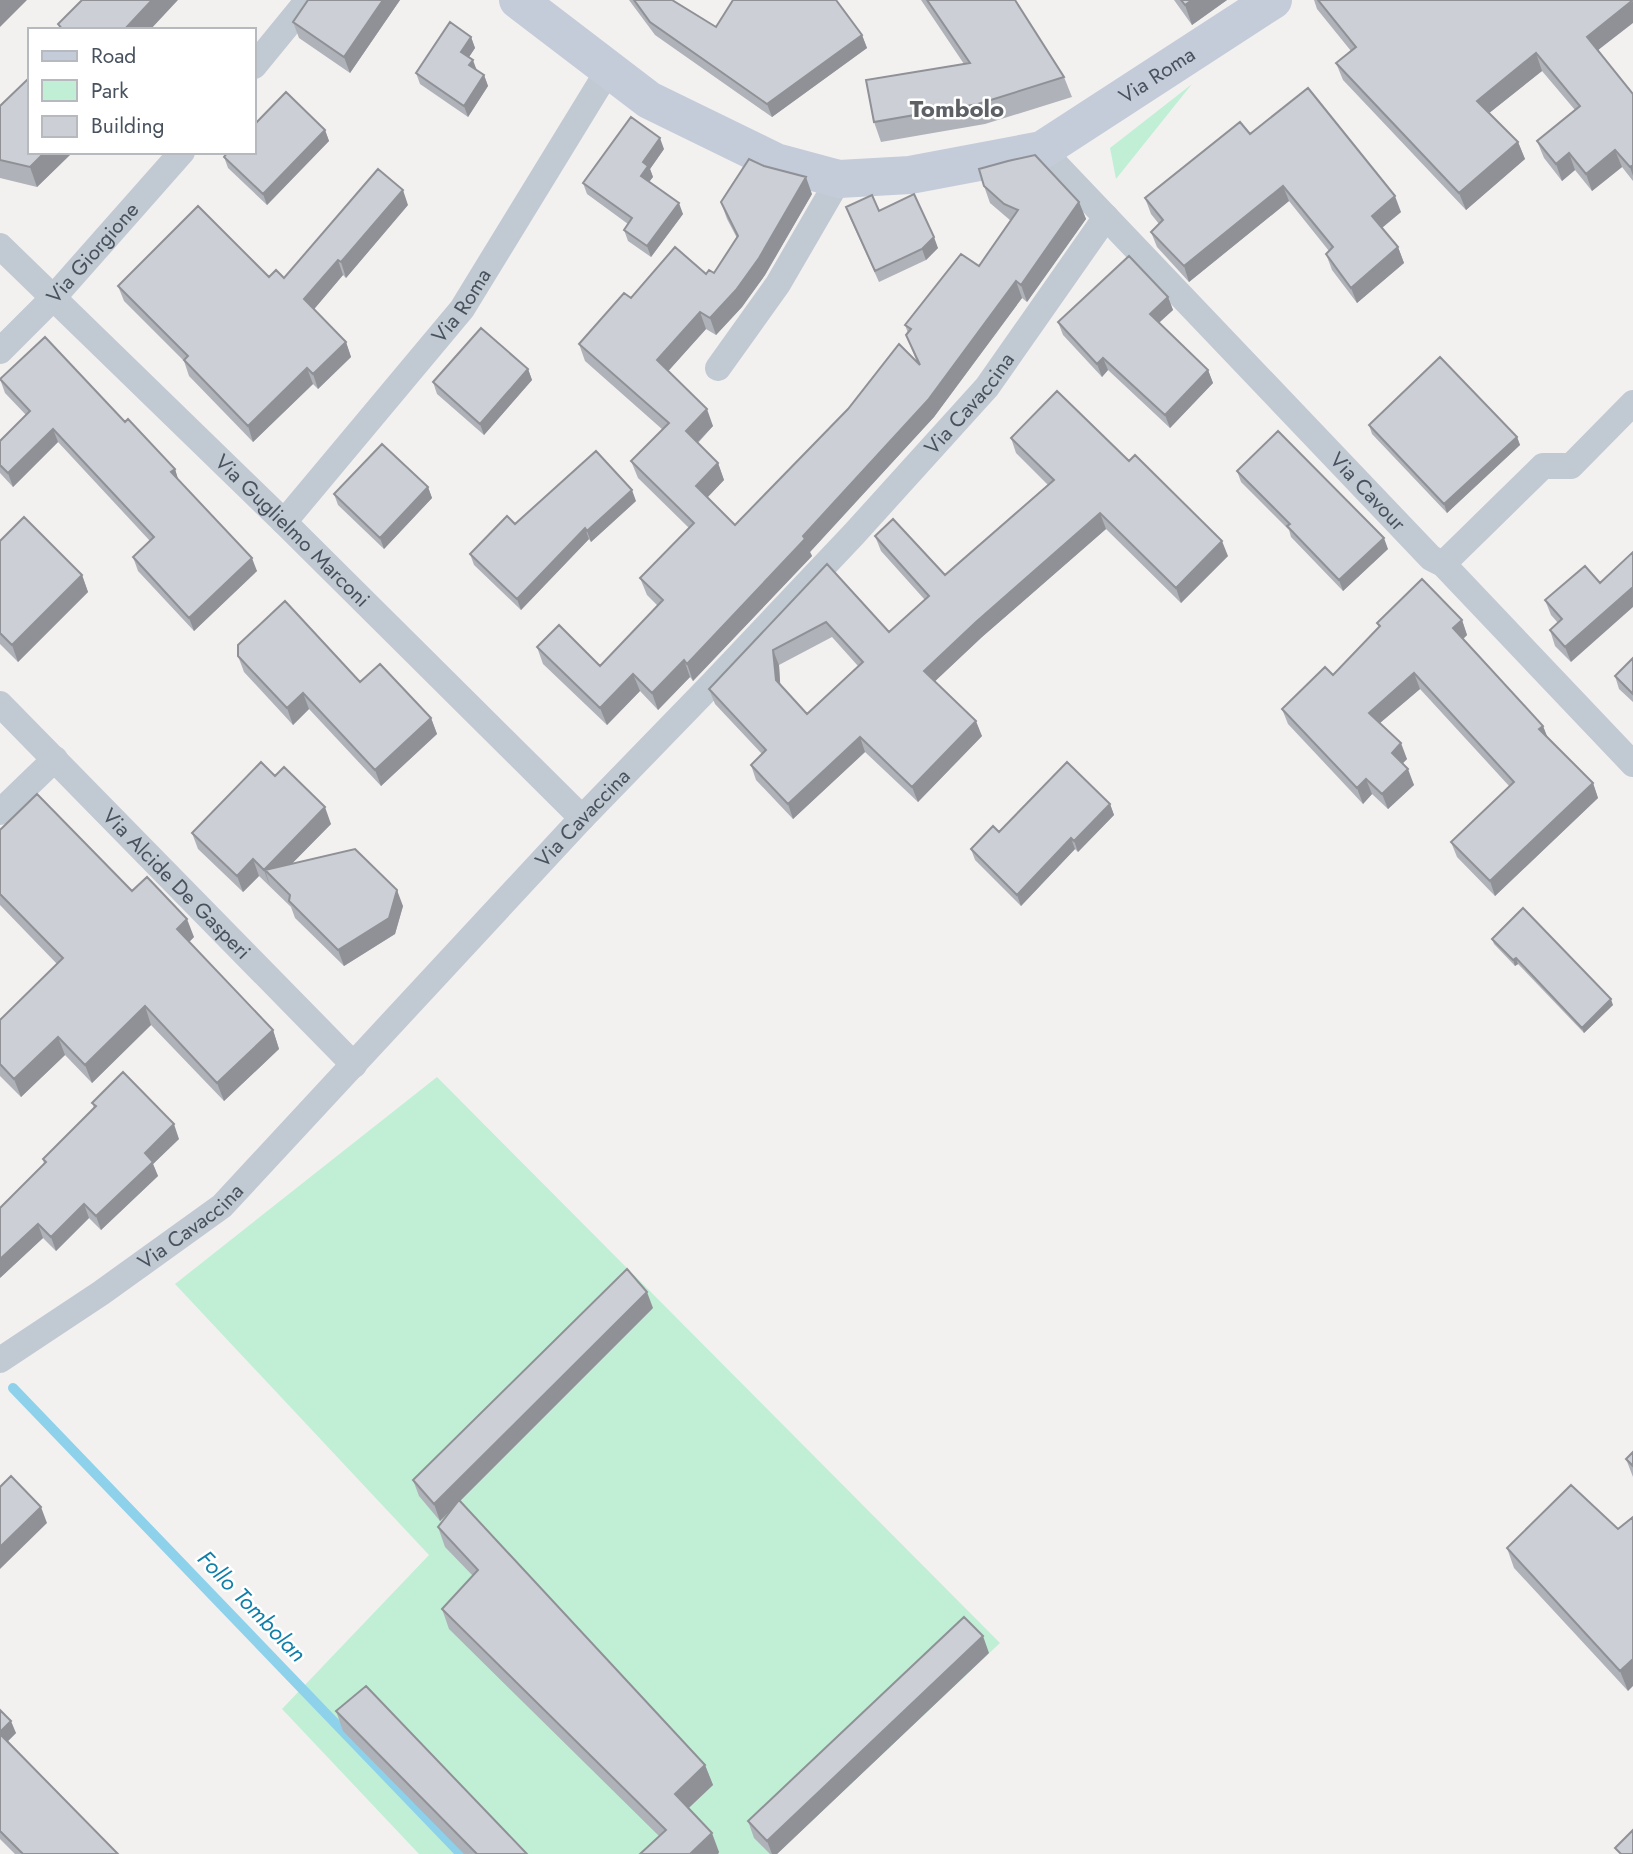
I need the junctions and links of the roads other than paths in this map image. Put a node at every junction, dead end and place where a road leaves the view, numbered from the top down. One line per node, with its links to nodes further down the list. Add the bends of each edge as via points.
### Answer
1 (307, 0): 4 (street)
2 (518, 0): 5 (main road, Via Roma)
3 (1273, 0): 6 (main road, Via Roma)
4 (256, 64)
5 (609, 69): 8 (main road, Via Roma, via 649,100 776,162); 15 (street, Via Roma, via 462,309)
6 (1042, 150): 8 (main road, Via Roma, via 910,174); 9 (street)
7 (180, 154): 11 (street, Via Giorgione)
8 (839, 179): 13 (street, via 778,284)
9 (1106, 217): 16 (street, Via Cavour, via 1431,558); 21 (street, Via Cavaccina, via 987,387 826,564)
10 (0, 246): 11 (street, Via Guglielmo Marconi)
11 (53, 298): 12 (street, Via Giorgione); 15 (street, Via Guglielmo Marconi)
12 (0, 351)
13 (718, 368)
14 (1633, 403): 16 (street, via 1571,466 1543,466)
15 (284, 523): 21 (street, Via Guglielmo Marconi)
16 (1443, 564): 19 (street, Via Cavour)
17 (0, 704): 18 (street, Via Alcide De Gasperi)
18 (55, 759): 20 (street); 22 (street, Via Alcide De Gasperi)
19 (1633, 764)
20 (0, 812)
21 (582, 818): 22 (street, Via Cavaccina)
22 (354, 1065): 23 (street, Via Cavaccina, via 222,1206)
23 (0, 1360)

